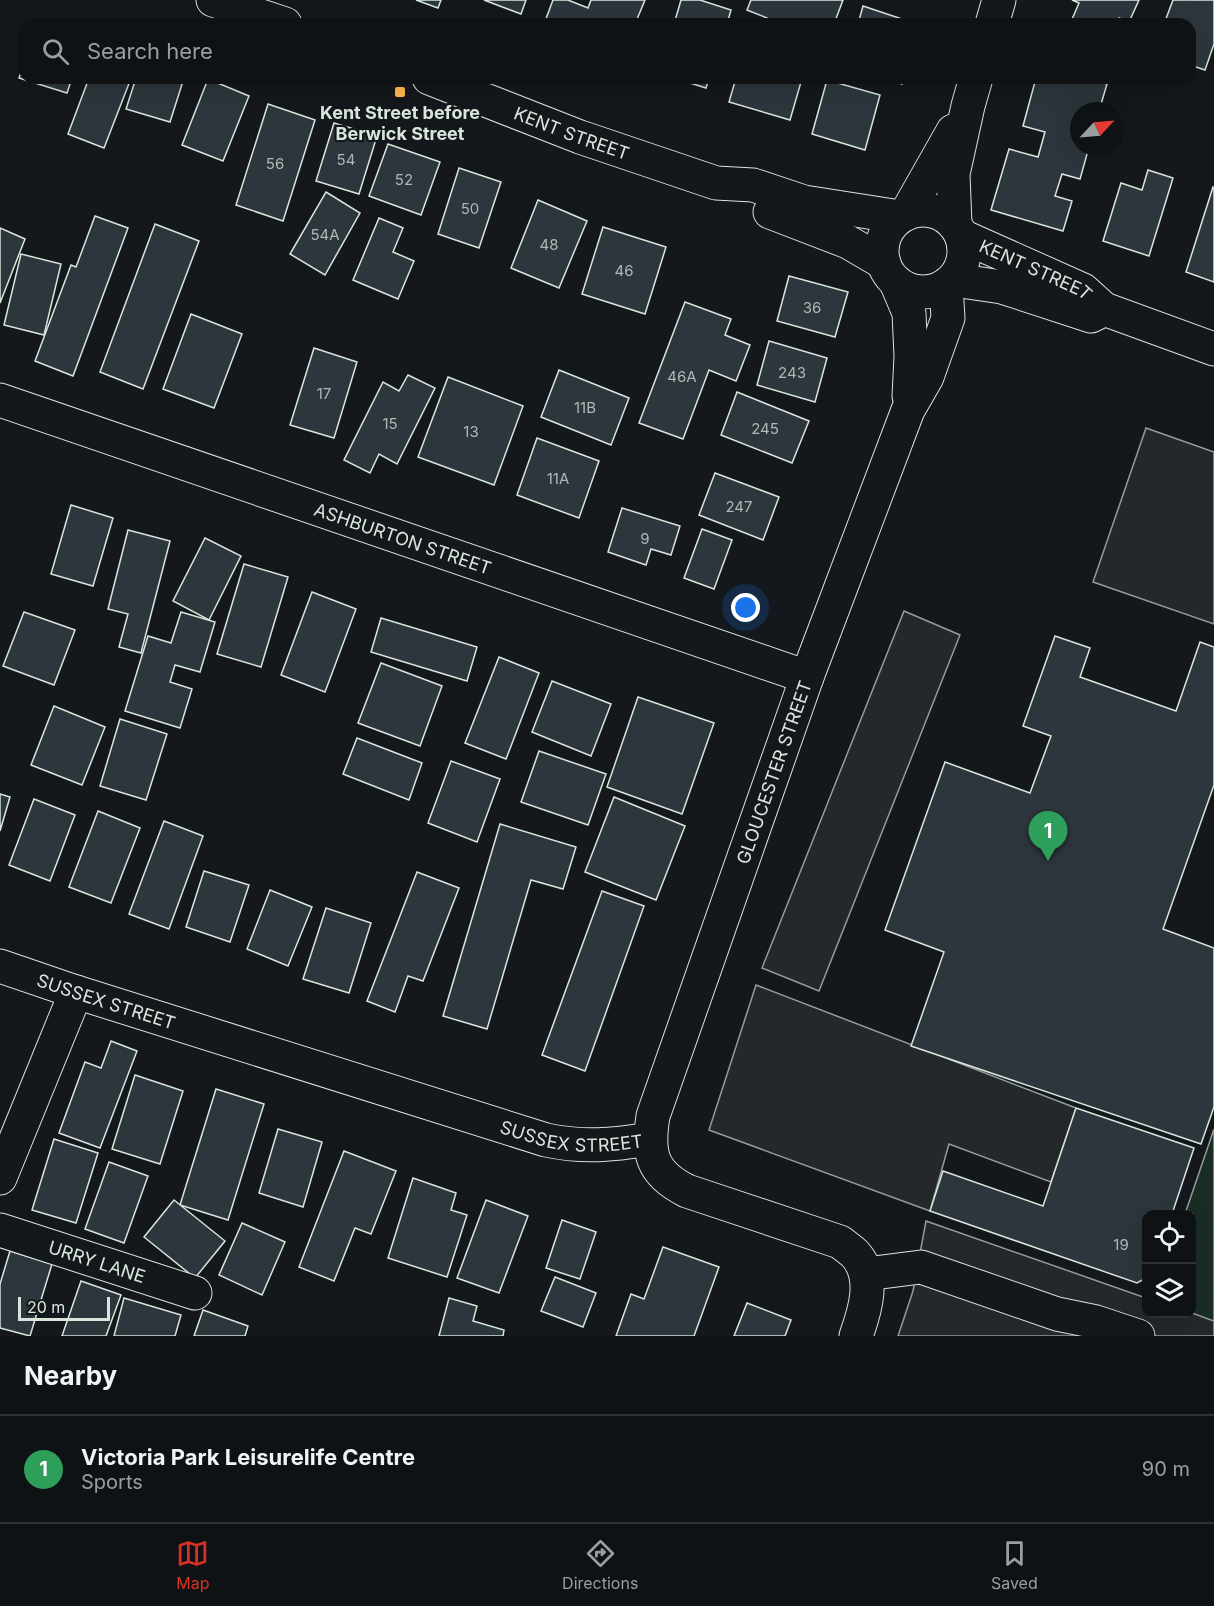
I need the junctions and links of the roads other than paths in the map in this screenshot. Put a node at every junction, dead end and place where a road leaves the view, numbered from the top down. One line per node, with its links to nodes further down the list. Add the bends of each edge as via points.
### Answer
1 (213, 0): 3 (street)
2 (999, 0): 4 (street)
3 (267, 18)
4 (994, 18)
5 (444, 84): 7 (street, KENT STREET, via 580,137)
6 (972, 92): 8 (street); 9 (street, via 953,174)
7 (716, 183): 8 (street, KENT STREET, via 753,185 804,202); 10 (street, KENT STREET, via 741,201 848,242)
8 (903, 216): 9 (street, via 927,210 947,218); 10 (street, via 892,224 883,242)
9 (959, 231): 11 (street, via 964,259); 12 (street, KENT STREET, via 1083,290)
10 (890, 272): 11 (street, via 905,288 917,292 940,289); 15 (street, GLOUCESTER STREET, via 909,313)
11 (950, 282): 12 (street, KENT STREET, via 1002,287 1091,316); 15 (street, GLOUCESTER STREET, via 948,318 927,377)
12 (1104, 309): 13 (street, KENT STREET)
13 (1214, 349)
14 (0, 400): 16 (street, ASHBURTON STREET)
15 (908, 410): 16 (street, GLOUCESTER STREET)
16 (807, 677): 19 (street, GLOUCESTER STREET, via 653,1116)
17 (0, 966): 18 (street, SUSSEX STREET)
18 (76, 992): 19 (street, SUSSEX STREET, via 546,1140 595,1146); 20 (street)
19 (650, 1139): 22 (street, SUSSEX STREET, via 657,1169 671,1183 840,1242 855,1254)
20 (0, 1178)
21 (0, 1230): 23 (street, URRY LANE)
22 (866, 1274): 24 (street, via 867,1295); 25 (street, via 921,1267 1057,1314)
23 (195, 1293)
24 (856, 1336)
25 (1138, 1336)

